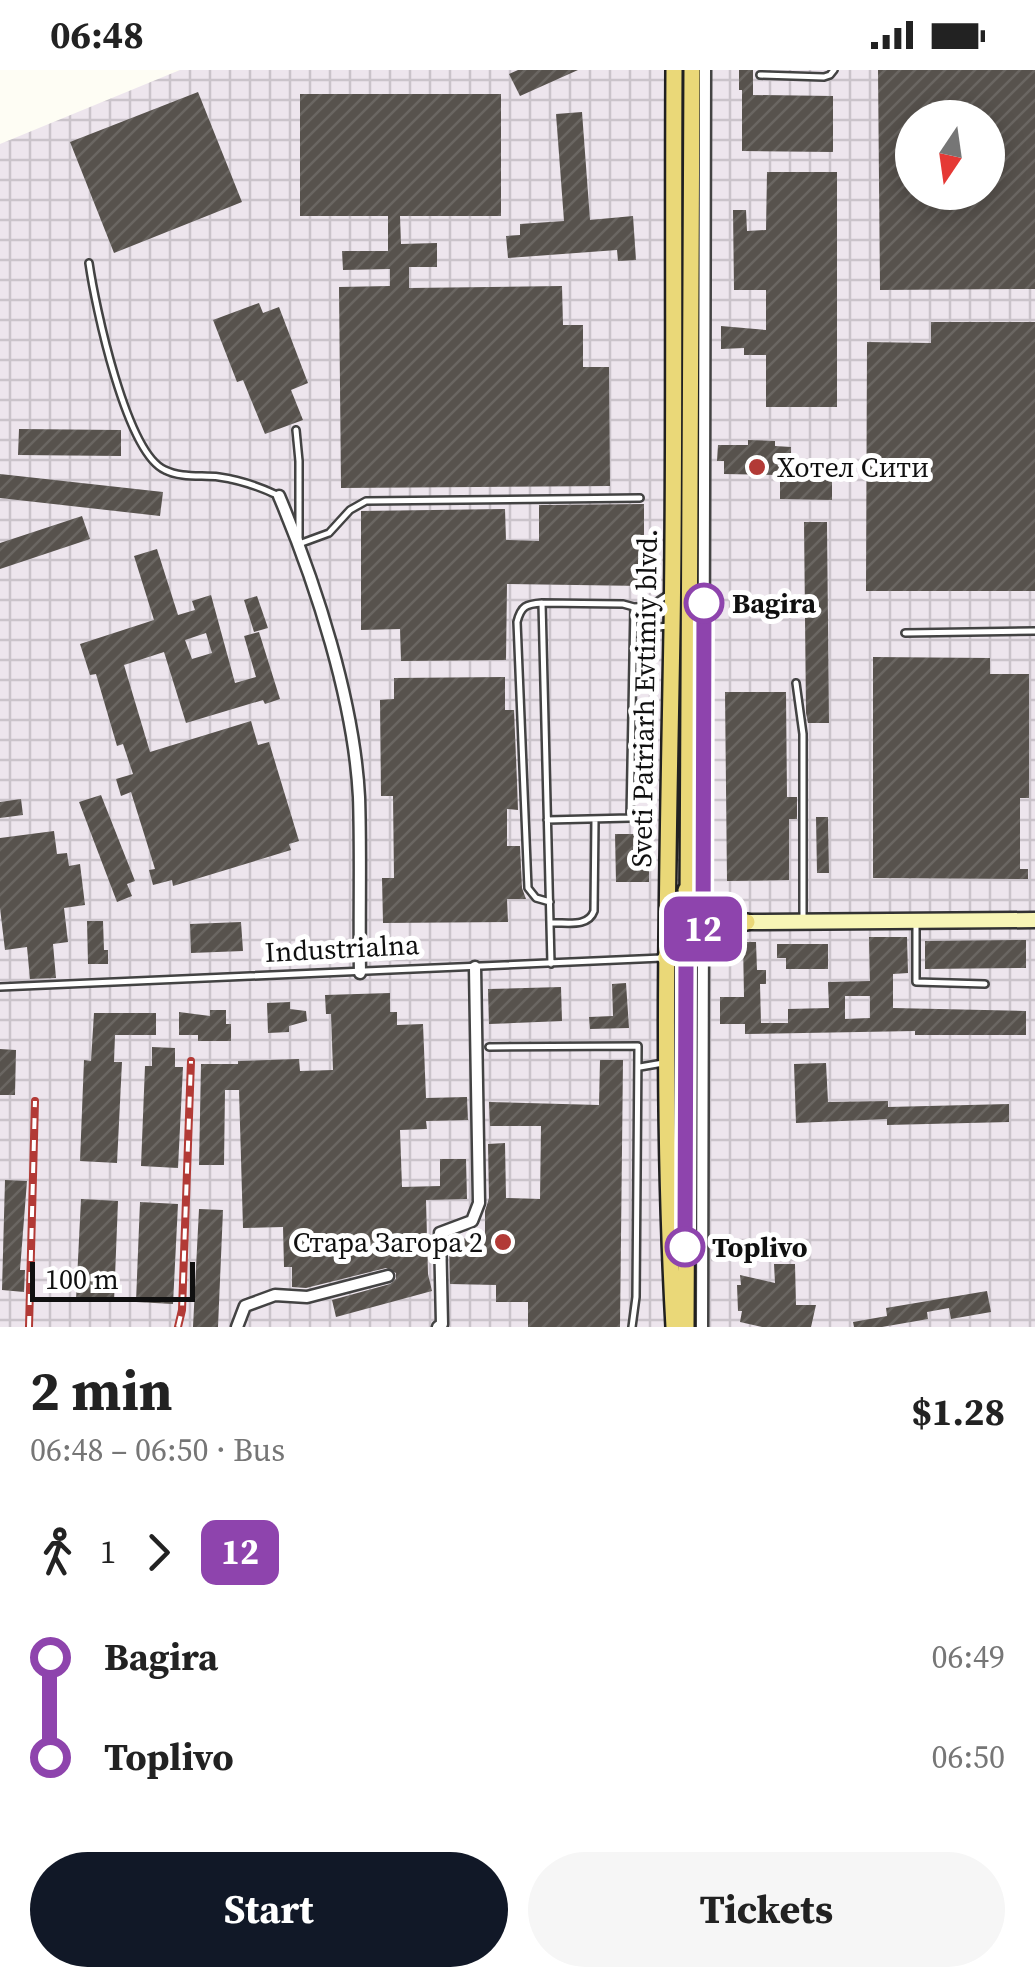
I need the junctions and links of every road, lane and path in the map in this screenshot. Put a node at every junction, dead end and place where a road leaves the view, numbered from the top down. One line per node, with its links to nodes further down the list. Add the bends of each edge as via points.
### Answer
1 (674, 70): 11 (main road, Sveti Patriarh Evtimiy blvd.)
2 (692, 70): 23 (main road, Sveti Patriarh Evtimiy blvd.)
3 (705, 70): 25 (street)
4 (834, 70): 5 (lane, via 824,77)
5 (760, 75)
6 (89, 263): 8 (lane, via 99,328 153,462 175,474 251,483)
7 (296, 430): 10 (lane)
8 (279, 496): 10 (street)
9 (640, 498): 10 (lane, via 366,500 329,532)
10 (299, 544): 36 (street, via 351,733)
11 (672, 592): 13 (lane); 14 (main road, Sveti Patriarh Evtimiy blvd.)
12 (542, 602): 13 (lane); 19 (lane); 24 (lane, via 527,604 517,622 528,888)
13 (634, 608): 15 (lane)
14 (672, 626): 15 (lane); 33 (main road, Sveti Patriarh Evtimiy blvd.)
15 (634, 629): 20 (lane, via 632,812 623,820)
16 (1035, 631): 17 (lane)
17 (905, 632)
18 (796, 683): 22 (lane)
19 (547, 820): 20 (lane); 24 (lane)
20 (595, 820): 30 (lane, via 591,918)
21 (794, 834): 22 (lane)
22 (804, 834): 28 (lane)
23 (686, 890): 25 (main road); 32 (main road, Sveti Patriarh Evtimiy blvd.)
24 (550, 902): 30 (lane)
25 (702, 907): 29 (main road); 31 (street)
26 (916, 919): 27 (street); 28 (street); 37 (lane, via 916,982)
27 (1035, 920)
28 (804, 921): 29 (street)
29 (747, 922): 31 (street)
30 (550, 923): 34 (lane)
31 (703, 945): 32 (street); 48 (street)
32 (686, 956): 33 (street, Industrialna); 47 (main road, Sveti Patriarh Evtimiy blvd.)
33 (665, 958): 34 (lane, Industrialna); 40 (main road, Sveti Patriarh Evtimiy blvd.)
34 (551, 964): 35 (lane, Industrialna)
35 (475, 966): 36 (lane, Industrialna); 44 (street, via 479,1203 472,1221 440,1234)
36 (360, 973): 38 (lane, Industrialna)
37 (985, 984)
38 (0, 987)
39 (489, 1047): 41 (lane, via 638,1046)
40 (666, 1062): 41 (lane); 46 (main road, Sveti Patriarh Evtimiy blvd.)
41 (638, 1068): 45 (lane)
42 (388, 1276): 43 (street, via 307,1297 275,1295 245,1306)
43 (237, 1327)
44 (438, 1327)
45 (632, 1327)
46 (674, 1327)
47 (686, 1327)
48 (702, 1327)

